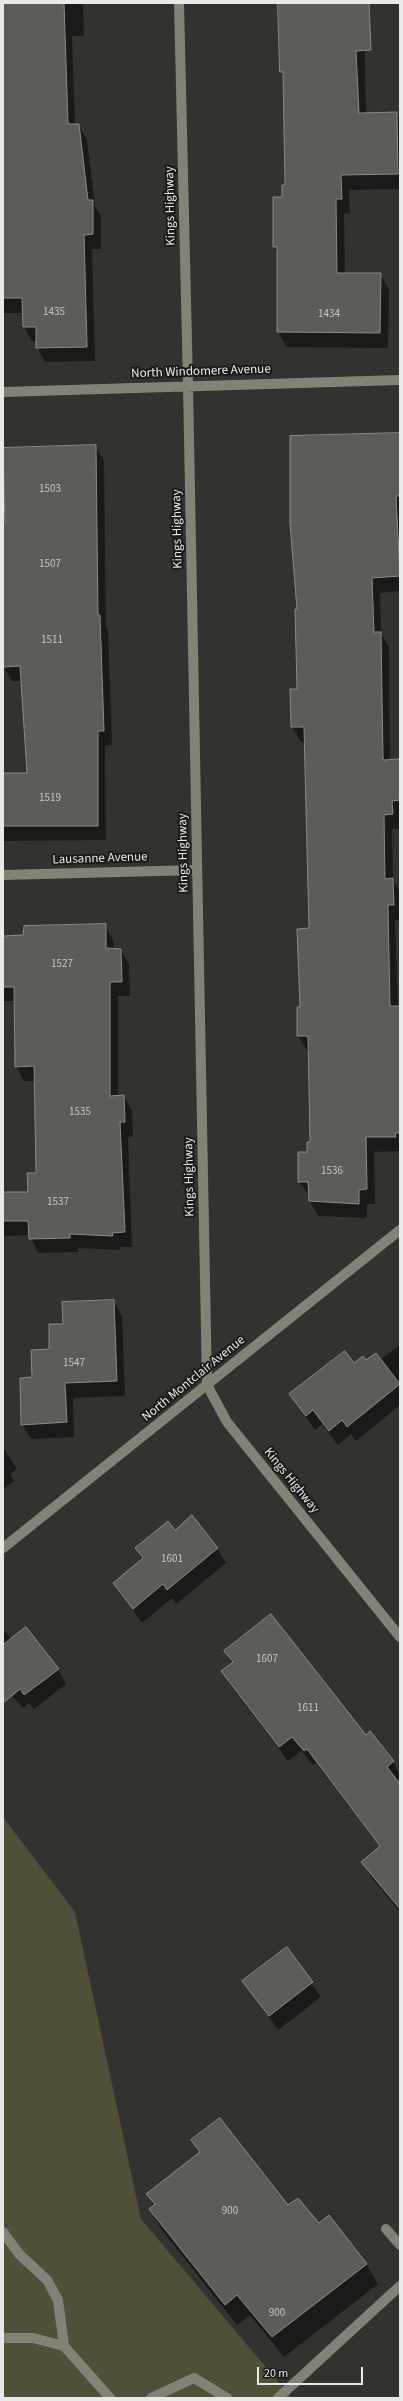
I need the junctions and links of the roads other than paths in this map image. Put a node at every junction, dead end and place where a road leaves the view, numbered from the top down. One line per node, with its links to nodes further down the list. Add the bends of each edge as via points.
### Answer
1 (179, 3): 3 (street, Kings Highway)
2 (400, 380): 3 (street, North Windomere Avenue)
3 (188, 385): 4 (street, North Windomere Avenue); 5 (street, Kings Highway)
4 (3, 392)
5 (197, 870): 6 (street, Lausanne Avenue); 8 (street, Kings Highway)
6 (3, 875)
7 (400, 1230): 8 (street, North Montclair Avenue)
8 (207, 1385): 9 (street, North Montclair Avenue); 10 (street, Kings Highway, via 227,1422)
9 (3, 1548)
10 (400, 1637)
11 (386, 2229): 13 (street)
12 (3, 2232): 16 (street, via 18,2254 47,2280 58,2300)
13 (400, 2246)
14 (400, 2286): 20 (street)
15 (3, 2338): 16 (street, via 33,2338)
16 (64, 2346): 17 (street)
17 (110, 2398)
18 (151, 2398): 19 (street, via 194,2378)
19 (227, 2398)
20 (278, 2398)

